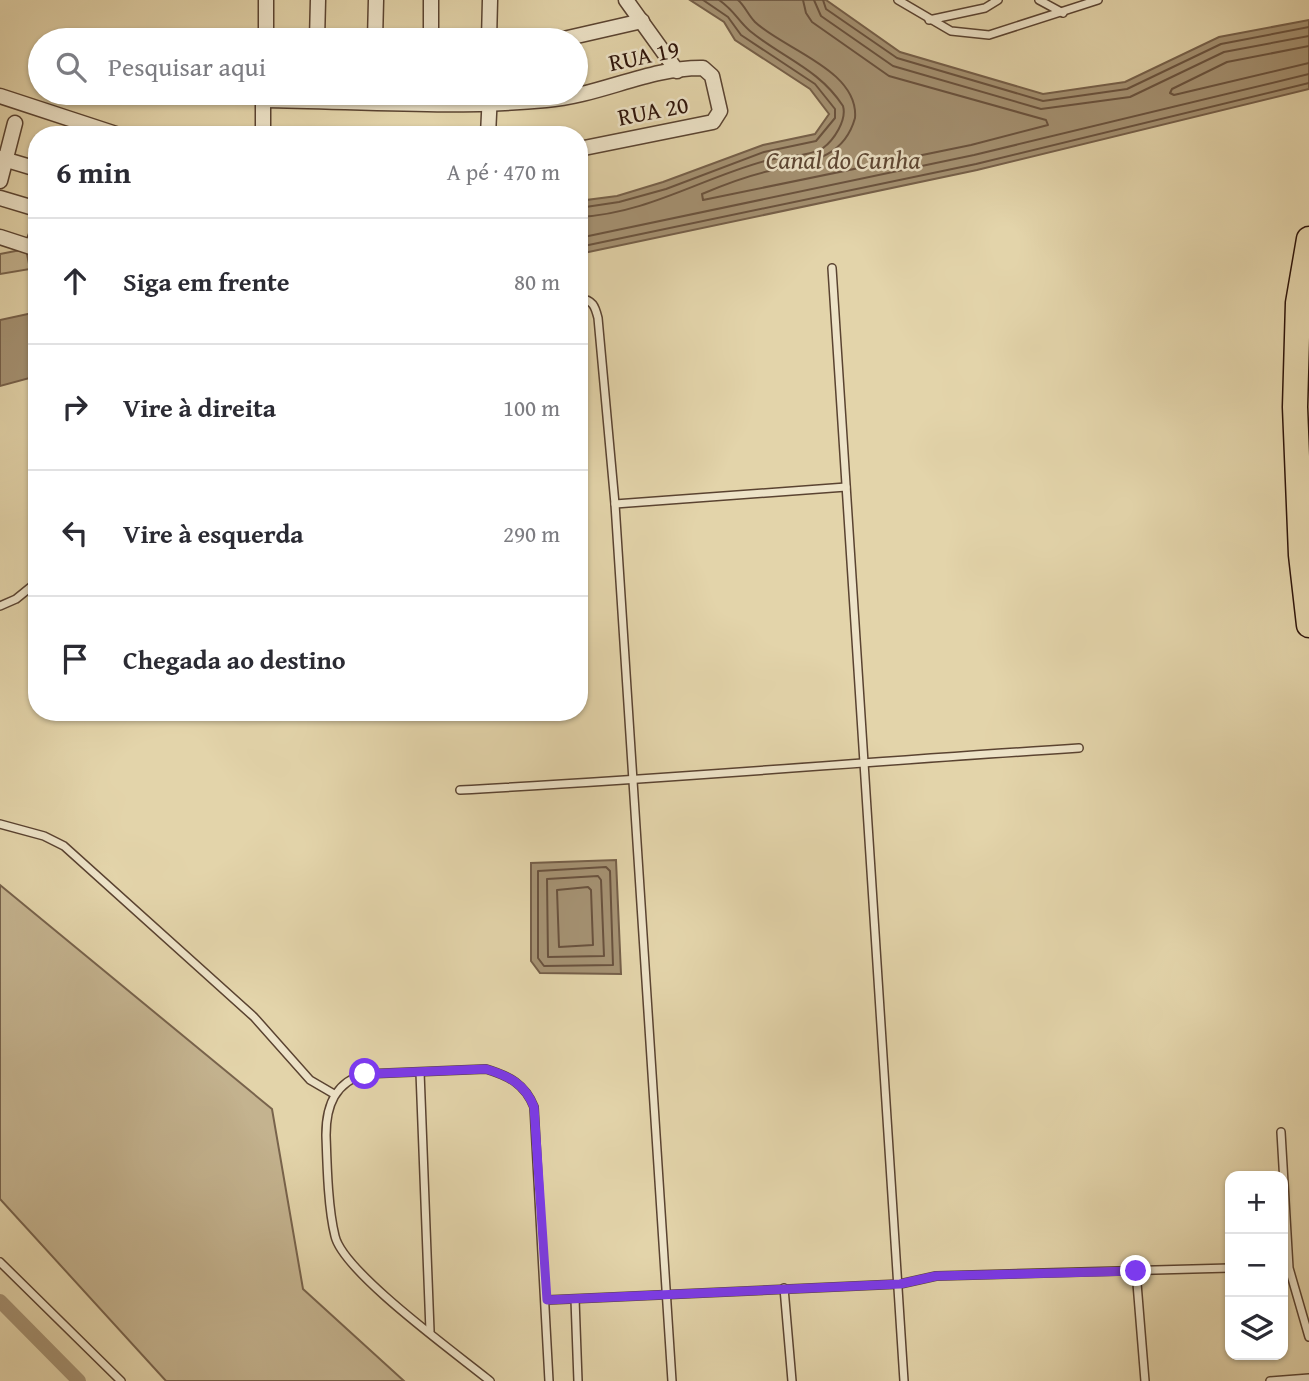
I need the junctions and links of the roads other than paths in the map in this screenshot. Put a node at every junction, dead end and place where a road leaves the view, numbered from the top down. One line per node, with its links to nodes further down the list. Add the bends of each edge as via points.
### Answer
1 (266, 0): 14 (street)
2 (318, 0): 15 (street)
3 (376, 0): 16 (street)
4 (431, 0): 17 (street)
5 (489, 0): 18 (street)
6 (626, 0): 12 (street)
7 (898, 0): 13 (lane)
8 (998, 0): 13 (lane, via 978,10)
9 (1039, 0): 11 (lane)
10 (1093, 1): 11 (lane)
11 (1063, 13): 13 (lane, via 989,35 965,35)
12 (642, 21): 19 (street); 21 (street)
13 (929, 21)
14 (266, 28)
15 (317, 28)
16 (375, 28)
17 (431, 28)
18 (489, 28)
19 (588, 33)
20 (700, 68): 21 (street, RUA 19); 30 (street, RUA 20, via 712,76 719,98 720,111 713,122)
21 (677, 71): 22 (street, RUA 19)
22 (588, 91)
23 (0, 96): 27 (street)
24 (263, 105): 28 (street)
25 (490, 105): 29 (street)
26 (15, 123): 31 (street)
27 (92, 126)
28 (263, 126)
29 (488, 126)
30 (588, 147)
31 (3, 159): 32 (street); 33 (street)
32 (28, 166)
33 (0, 181)
34 (0, 198): 35 (street)
35 (28, 206)
36 (0, 237): 38 (street)
37 (1309, 239): 45 (highway, via 1297,312 1301,555)
38 (28, 246)
39 (831, 268): 41 (lane)
40 (588, 299): 42 (lane, via 598,318)
41 (846, 487): 42 (lane); 47 (lane)
42 (615, 504): 48 (lane)
43 (28, 589): 44 (lane)
44 (0, 606)
45 (1309, 625)
46 (1079, 748): 47 (lane)
47 (865, 761): 48 (lane); 59 (lane)
48 (632, 781): 49 (lane); 61 (lane)
49 (460, 790)
50 (0, 824): 52 (lane, via 64,846 254,1017 310,1080)
51 (420, 1072): 52 (lane, via 351,1078); 63 (lane, via 486,1069 505,1074 528,1092 534,1107); 64 (lane)
52 (334, 1094): 64 (lane, via 326,1136 335,1238 353,1265)
53 (1281, 1132): 54 (lane)
54 (1285, 1234)
55 (0, 1262): 67 (lane)
56 (1225, 1268): 57 (lane)
57 (1136, 1271): 59 (lane, via 936,1276); 74 (lane)
58 (1288, 1274): 65 (lane)
59 (900, 1284): 60 (lane); 73 (lane)
60 (784, 1288): 61 (lane); 72 (lane)
61 (665, 1293): 62 (lane); 71 (lane)
62 (575, 1299): 63 (lane); 70 (lane)
63 (547, 1300): 69 (lane)
64 (430, 1331): 68 (lane)
65 (1309, 1337)
66 (1309, 1378): 75 (lane)
67 (121, 1381)
68 (490, 1381)
69 (549, 1381)
70 (578, 1381)
71 (672, 1381)
72 (792, 1381)
73 (904, 1381)
74 (1145, 1381)
75 (1270, 1381)

